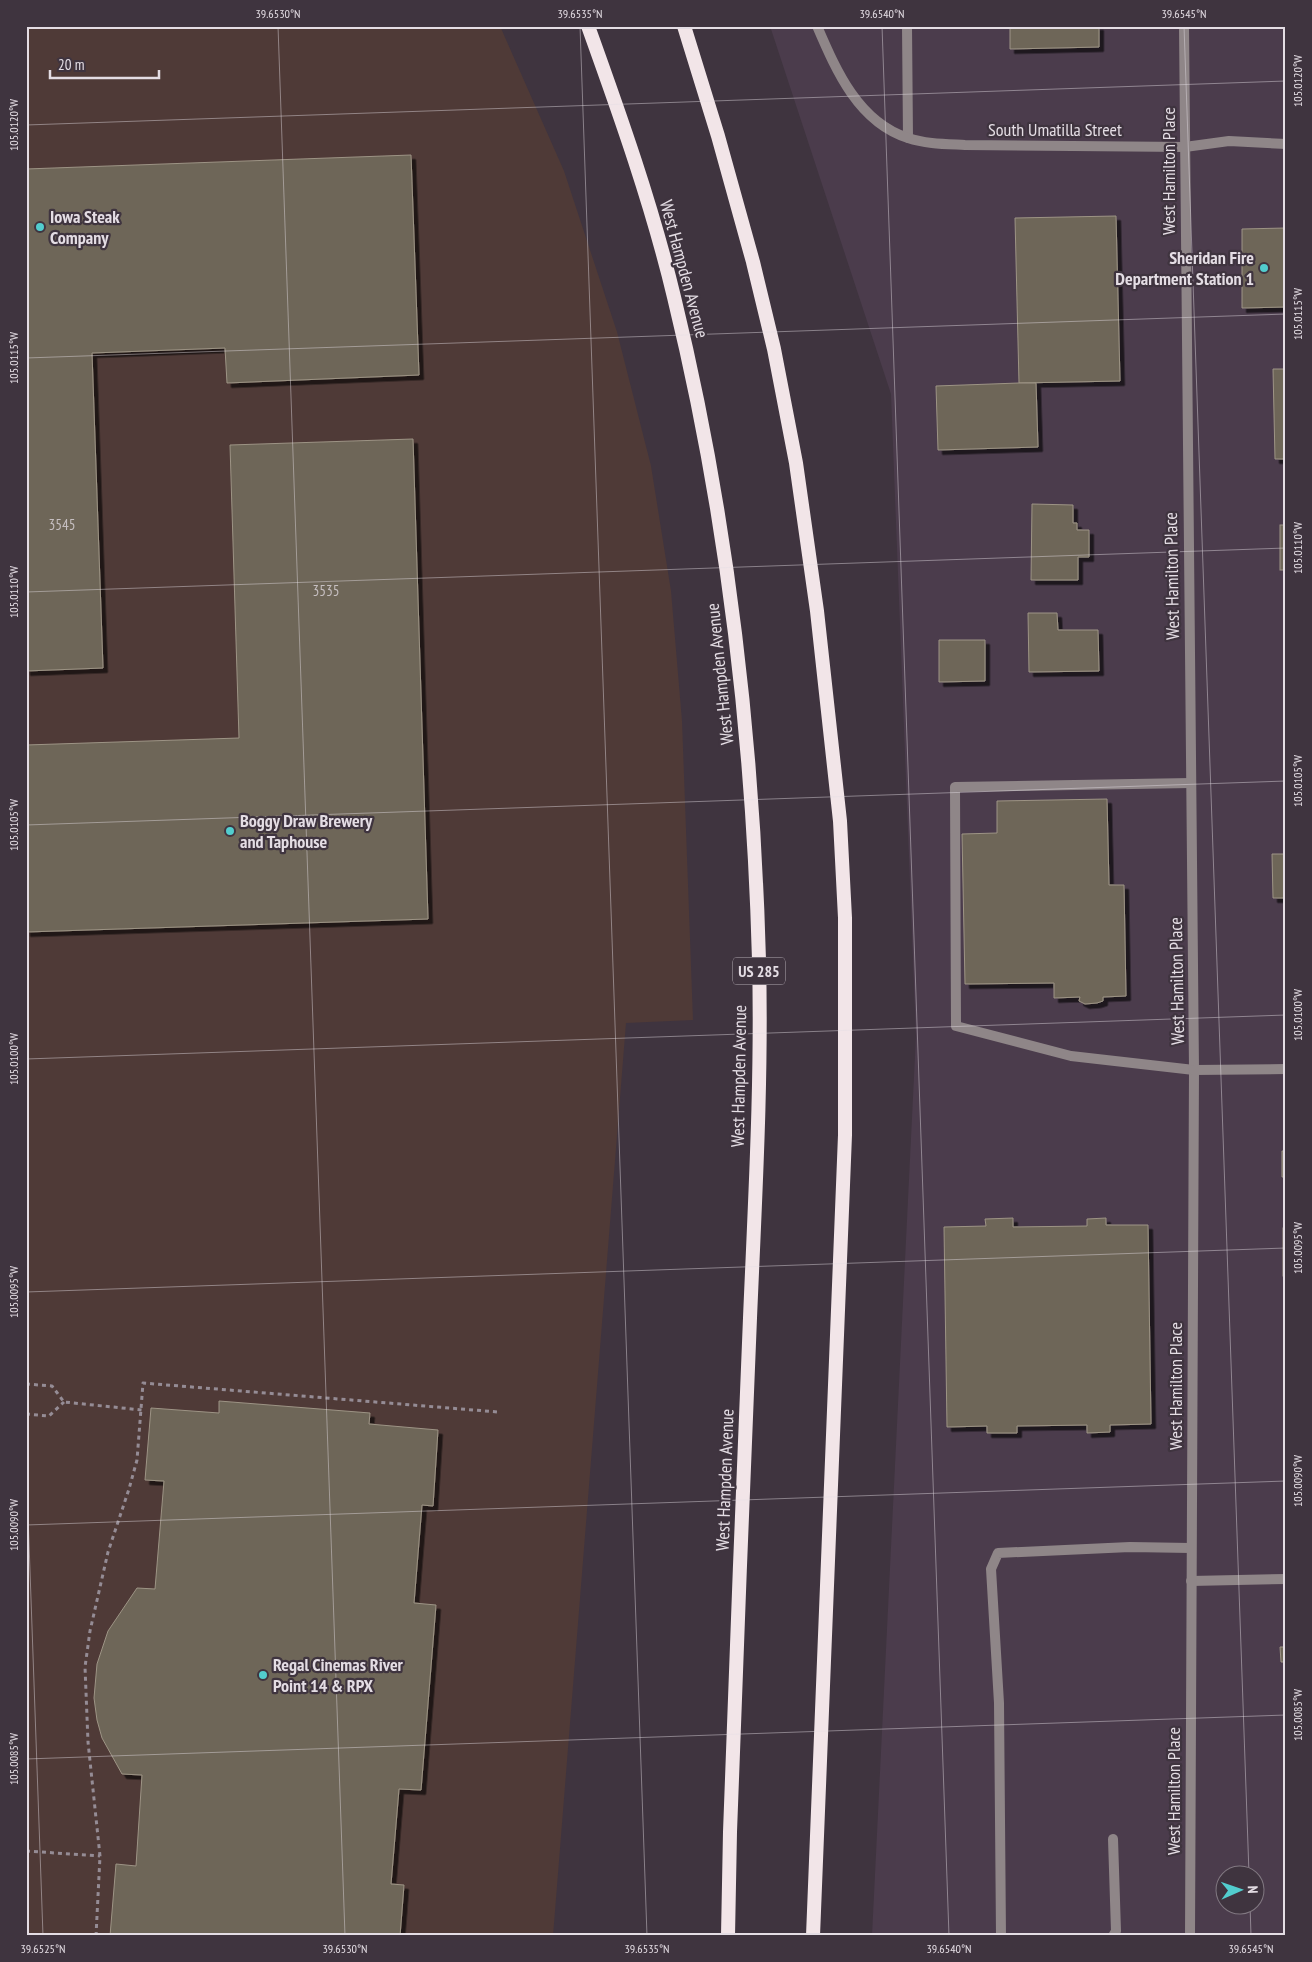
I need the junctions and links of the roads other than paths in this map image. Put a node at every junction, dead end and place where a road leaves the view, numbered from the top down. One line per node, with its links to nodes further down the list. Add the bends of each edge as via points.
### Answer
1 (588, 26): 16 (highway, West Hampden Avenue / US 285, via 652,218 674,293 693,378 727,567 749,770 759,960 758,1101)
2 (684, 26): 17 (highway, via 736,199 774,349 796,463 817,611 840,821 845,918 845,1136)
3 (817, 26): 6 (street, South Umatilla Street, via 845,84 861,107 883,126)
4 (907, 26): 6 (street)
5 (1184, 26): 8 (street, West Hamilton Place)
6 (908, 138): 8 (street, South Umatilla Street, via 965,145)
7 (1286, 144): 8 (street, South Umatilla Street, via 1229,141)
8 (1185, 147): 9 (street, West Hamilton Place)
9 (1191, 783): 11 (street, West Hamilton Place); 11 (street, via 955,787 956,1026 1071,1056)
10 (1286, 1069): 11 (street)
11 (1194, 1070): 12 (street, West Hamilton Place)
12 (1191, 1548): 14 (street, West Hamilton Place); 18 (street, via 1130,1547 998,1553 991,1569 999,1703)
13 (1286, 1579): 14 (street)
14 (1191, 1581): 20 (street, West Hamilton Place)
15 (1113, 1839): 19 (street, via 1116,1931)
16 (728, 1936)
17 (812, 1936)
18 (1001, 1936)
19 (1113, 1936)
20 (1190, 1936)

